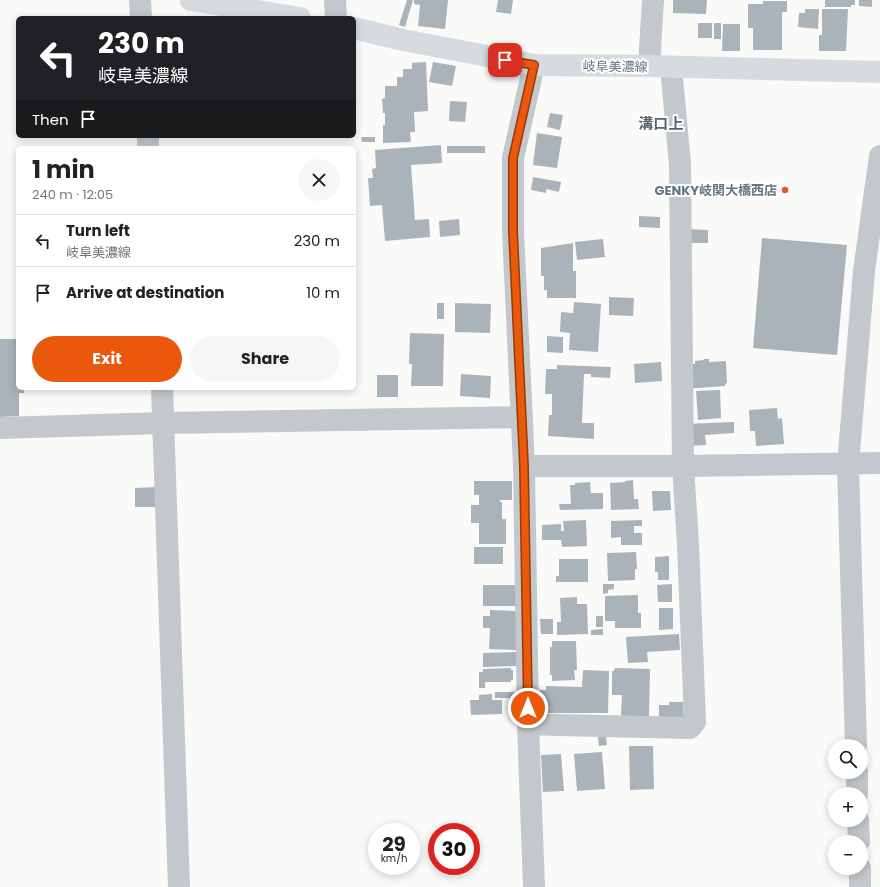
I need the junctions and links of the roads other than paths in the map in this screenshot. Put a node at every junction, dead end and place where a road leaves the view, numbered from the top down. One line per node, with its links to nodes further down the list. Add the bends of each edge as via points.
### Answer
1 (140, 0): 5 (street)
2 (191, 0): 6 (main road)
3 (335, 0): 7 (street)
4 (653, 0): 10 (street)
5 (141, 16)
6 (288, 16)
7 (336, 16)
8 (356, 28): 9 (main road, 岐阜美濃線)
9 (534, 65): 10 (main road, 岐阜美濃線); 15 (street, via 513,158 513,231)
10 (649, 66): 11 (main road, 岐阜美濃線)
11 (671, 67): 12 (main road, 岐阜美濃線); 21 (street, via 680,164)
12 (880, 72)
13 (880, 156): 19 (street, via 864,271)
14 (162, 390): 16 (street)
15 (522, 416): 16 (street); 20 (street)
16 (164, 423): 17 (street); 25 (street)
17 (0, 428)
18 (880, 464): 19 (street)
19 (848, 465): 21 (street); 23 (street)
20 (524, 466): 21 (street); 22 (street)
21 (683, 466): 22 (street, via 695,722 690,728)
22 (528, 724): 26 (street)
23 (856, 739)
24 (860, 875): 27 (street)
25 (179, 887)
26 (534, 887)
27 (860, 887)

